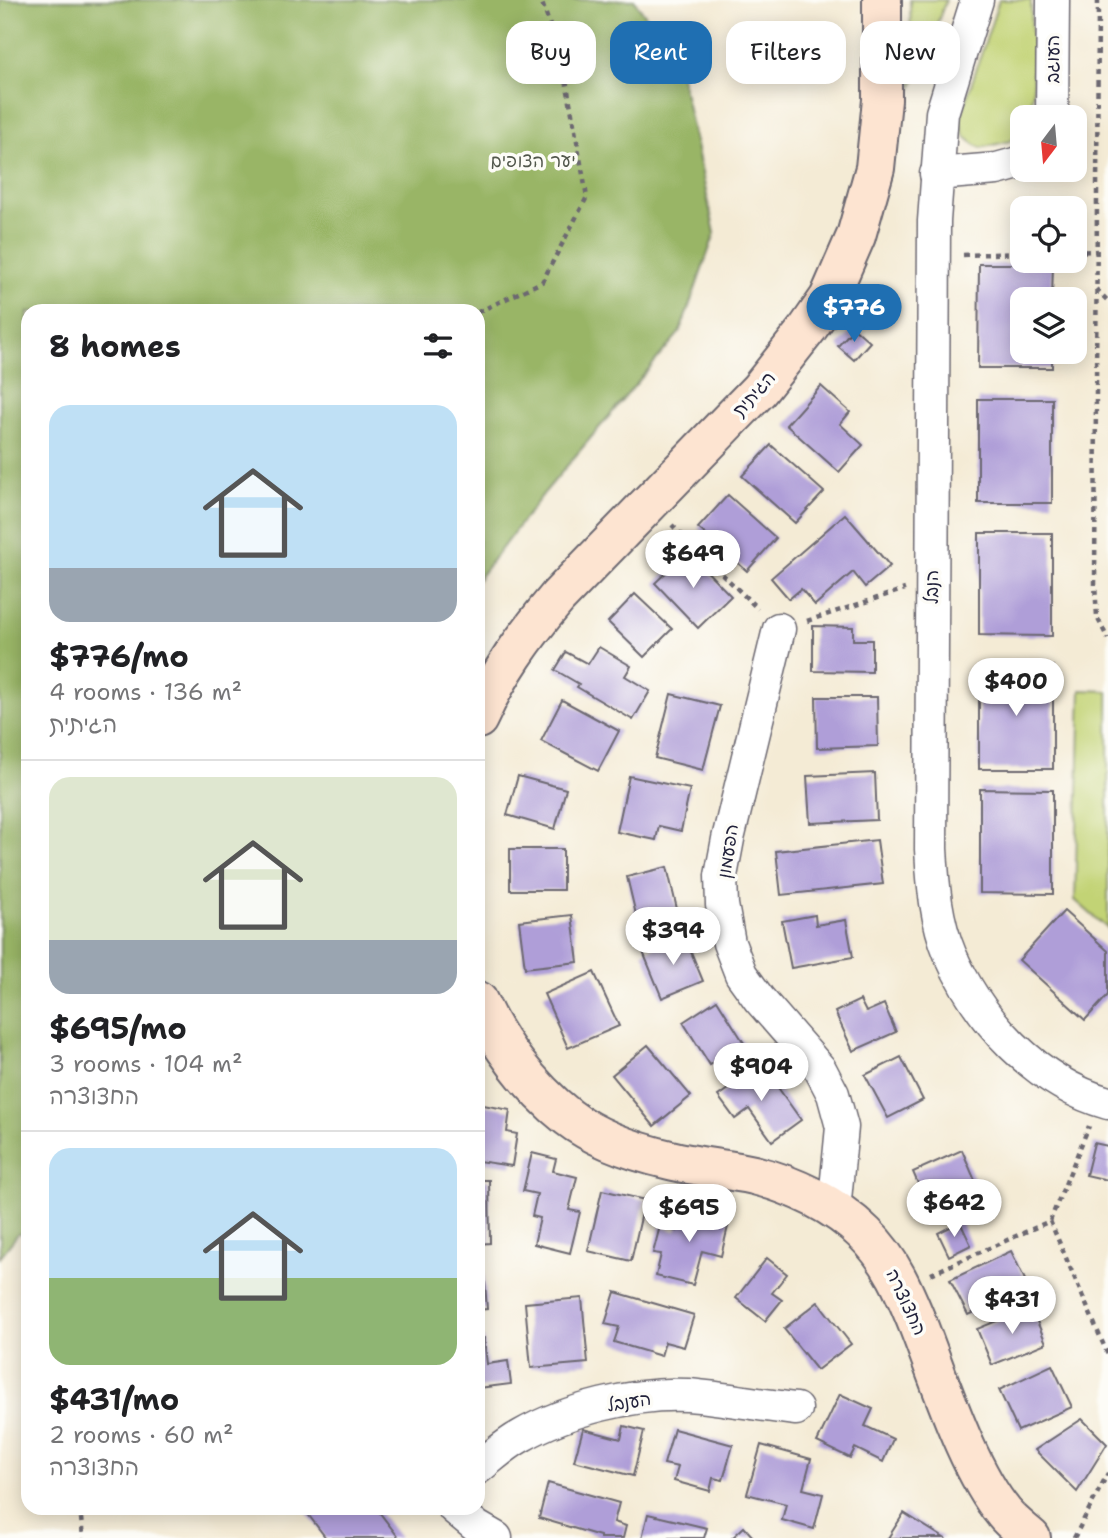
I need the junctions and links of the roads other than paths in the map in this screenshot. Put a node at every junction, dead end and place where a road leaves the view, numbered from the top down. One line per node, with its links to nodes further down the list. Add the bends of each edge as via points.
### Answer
1 (882, 0): 8 (street, הגיתית, via 875,168 843,271 829,298 759,390 530,630)
2 (977, 0): 6 (street, הנבל, via 942,113)
3 (1053, 0): 4 (street, העוגב)
4 (1052, 105)
5 (1010, 165): 6 (street)
6 (936, 174): 10 (street, הנבל, via 933,888 951,954 1005,1040 1067,1087)
7 (779, 629): 11 (street, הפעמון, via 728,839 721,876 722,905 741,974 820,1069 833,1094 842,1127)
8 (485, 705)
9 (485, 1027): 11 (street, החצוצרה, via 528,1079 569,1118 601,1136 672,1160 756,1176 811,1196)
10 (1103, 1102)
11 (834, 1210): 16 (street, החצוצרה, via 866,1234 889,1264 982,1477 1004,1513)
12 (796, 1409): 13 (street, הענבל, via 687,1395 641,1398 565,1417 521,1436)
13 (485, 1463)
14 (462, 1515): 15 (street)
15 (496, 1538)
16 (1031, 1538)

